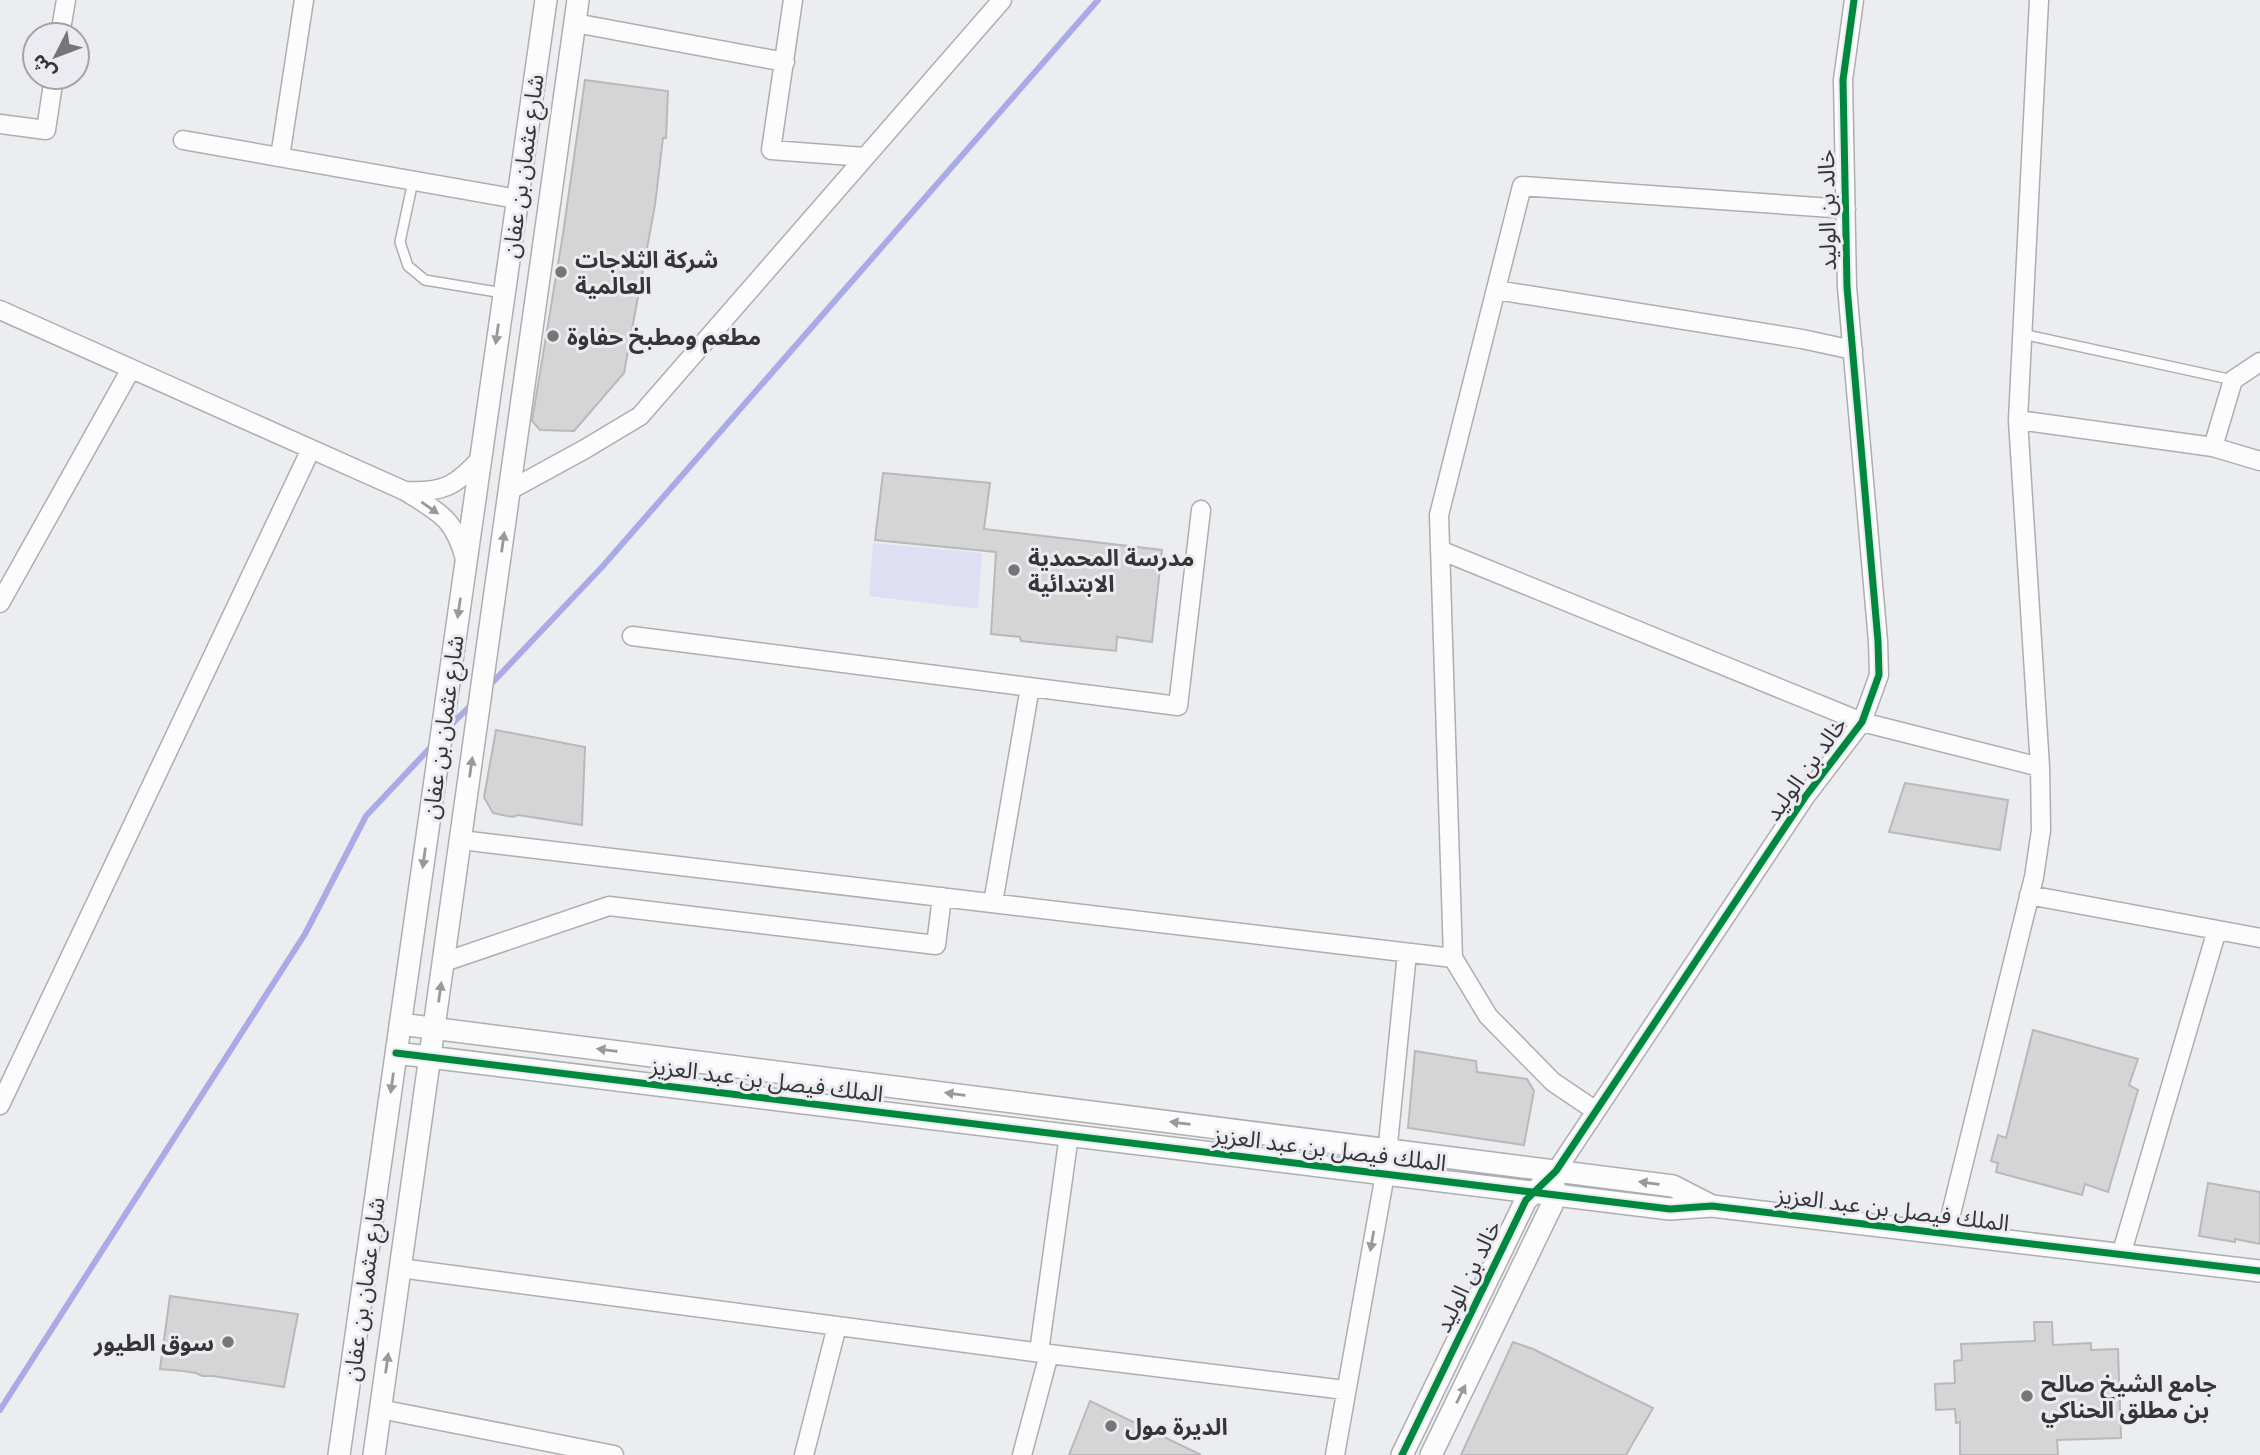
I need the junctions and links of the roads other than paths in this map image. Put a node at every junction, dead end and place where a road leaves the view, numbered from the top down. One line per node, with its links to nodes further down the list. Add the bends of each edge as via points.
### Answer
1 (66, 0): 9 (street)
2 (304, 0): 15 (street)
3 (546, 0): 18 (street, شارع عثمان بن عفان)
4 (578, 0): 10 (street, شارع عثمان بن عفان)
5 (793, 0): 11 (street)
6 (1002, 0): 16 (street)
7 (1854, 0): 19 (street, خالد بن الوليد, via 1843,80)
8 (2039, 0): 23 (street)
9 (62, 21)
10 (575, 23): 11 (street); 33 (street, شارع عثمان بن عفان)
11 (785, 62): 16 (street, via 771,150)
12 (52, 91): 13 (street, via 46,131)
13 (0, 124)
14 (183, 139): 15 (street)
15 (280, 157): 17 (street)
16 (865, 157): 33 (street, via 640,416)
17 (413, 181): 18 (street); 21 (lane, via 400,242 408,267 425,280)
18 (517, 200): 21 (street, شارع عثمان بن عفان)
19 (1846, 209): 20 (street, via 1522,186); 24 (street, خالد بن الوليد)
20 (1496, 290): 24 (street); 36 (street, via 1439,515)
21 (503, 293): 31 (street, شارع عثمان بن عفان, one-way to 31)
22 (0, 310): 26 (street)
23 (2022, 334): 27 (lane); 28 (street)
24 (1853, 349): 41 (street, خالد بن الوليد, via 1879,675)
25 (2260, 362): 27 (street)
26 (131, 369): 30 (street); 38 (street)
27 (2233, 380): 29 (street)
28 (2018, 420): 29 (street); 42 (street)
29 (2213, 447): 32 (street)
30 (311, 449): 34 (street); 56 (street)
31 (481, 458): 34 (street, via 447,486 431,492); 37 (street, شارع عثمان بن عفان)
32 (2260, 461)
33 (510, 490): 43 (street, شارع عثمان بن عفان, one-way to 33)
34 (405, 491): 37 (street, one-way to 37, via 449,521)
35 (1201, 510): 40 (street, via 1178,706)
36 (1440, 550): 41 (street); 50 (street)
37 (466, 561): 52 (street, شارع عثمان بن عفان, one-way to 52)
38 (0, 603)
39 (632, 636): 40 (street)
40 (1030, 687): 46 (street)
41 (1862, 722): 42 (street); 57 (street, خالد بن الوليد, via 1805,797)
42 (2040, 767): 44 (street, via 2041,830)
43 (461, 840): 45 (street); 51 (street, شارع عثمان بن عفان)
44 (2029, 895): 47 (street); 64 (street)
45 (942, 897): 46 (street); 51 (street, via 936,945 609,906)
46 (993, 903): 49 (street)
47 (2217, 930): 48 (street); 65 (street)
48 (2260, 939)
49 (1407, 953): 50 (street); 59 (street)
50 (1453, 958): 57 (street, via 1488,1016 1553,1082)
51 (444, 962): 53 (street, شارع عثمان بن عفان, one-way to 51)
52 (400, 1024): 53 (street, الملك فيصل بن عبد العزيز); 54 (street, شارع عثمان بن عفان)
53 (435, 1028): 55 (street, شارع عثمان بن عفان); 59 (street, الملك فيصل بن عبد العزيز, one-way to 53)
54 (396, 1053): 55 (street, الملك فيصل بن عبد العزيز); 72 (street, شارع عثمان بن عفان, one-way to 72)
55 (431, 1057): 58 (street, الملك فيصل بن عبد العزيز); 66 (street, شارع عثمان بن عفان)
56 (0, 1105)
57 (1596, 1111): 60 (street, خالد بن الوليد)
58 (1069, 1135): 61 (street, الملك فيصل بن عبد العزيز); 69 (street)
59 (1387, 1150): 60 (street, الملك فيصل بن عبد العزيز); 61 (street)
60 (1556, 1171): 62 (street, خالد بن الوليد); 63 (street, الملك فيصل بن عبد العزيز, one-way to 60, via 1673,1186)
61 (1385, 1174): 62 (street, الملك فيصل بن عبد العزيز); 70 (street, one-way to 70)
62 (1543, 1194): 63 (street, الملك فيصل بن عبد العزيز, via 1670,1209); 78 (street, خالد بن الوليد, via 1525,1200); 79 (street, خالد بن الوليد, one-way to 62, via 1552,1205)
63 (1712, 1206): 64 (street, الملك فيصل بن عبد العزيز)
64 (1946, 1234): 65 (street, الملك فيصل بن عبد العزيز)
65 (2121, 1255): 67 (street, الملك فيصل بن عبد العزيز)
66 (400, 1268): 68 (street); 71 (street, شارع عثمان بن عفان, one-way to 66)
67 (2260, 1271)
68 (837, 1325): 69 (street); 75 (street)
69 (1044, 1353): 70 (street); 76 (street)
70 (1345, 1390): 77 (street)
71 (380, 1409): 73 (street, شارع عثمان بن عفان); 74 (street)
72 (339, 1455)
73 (374, 1455)
74 (614, 1455)
75 (804, 1455)
76 (1022, 1455)
77 (1335, 1455)
78 (1402, 1455)
79 (1431, 1455)

